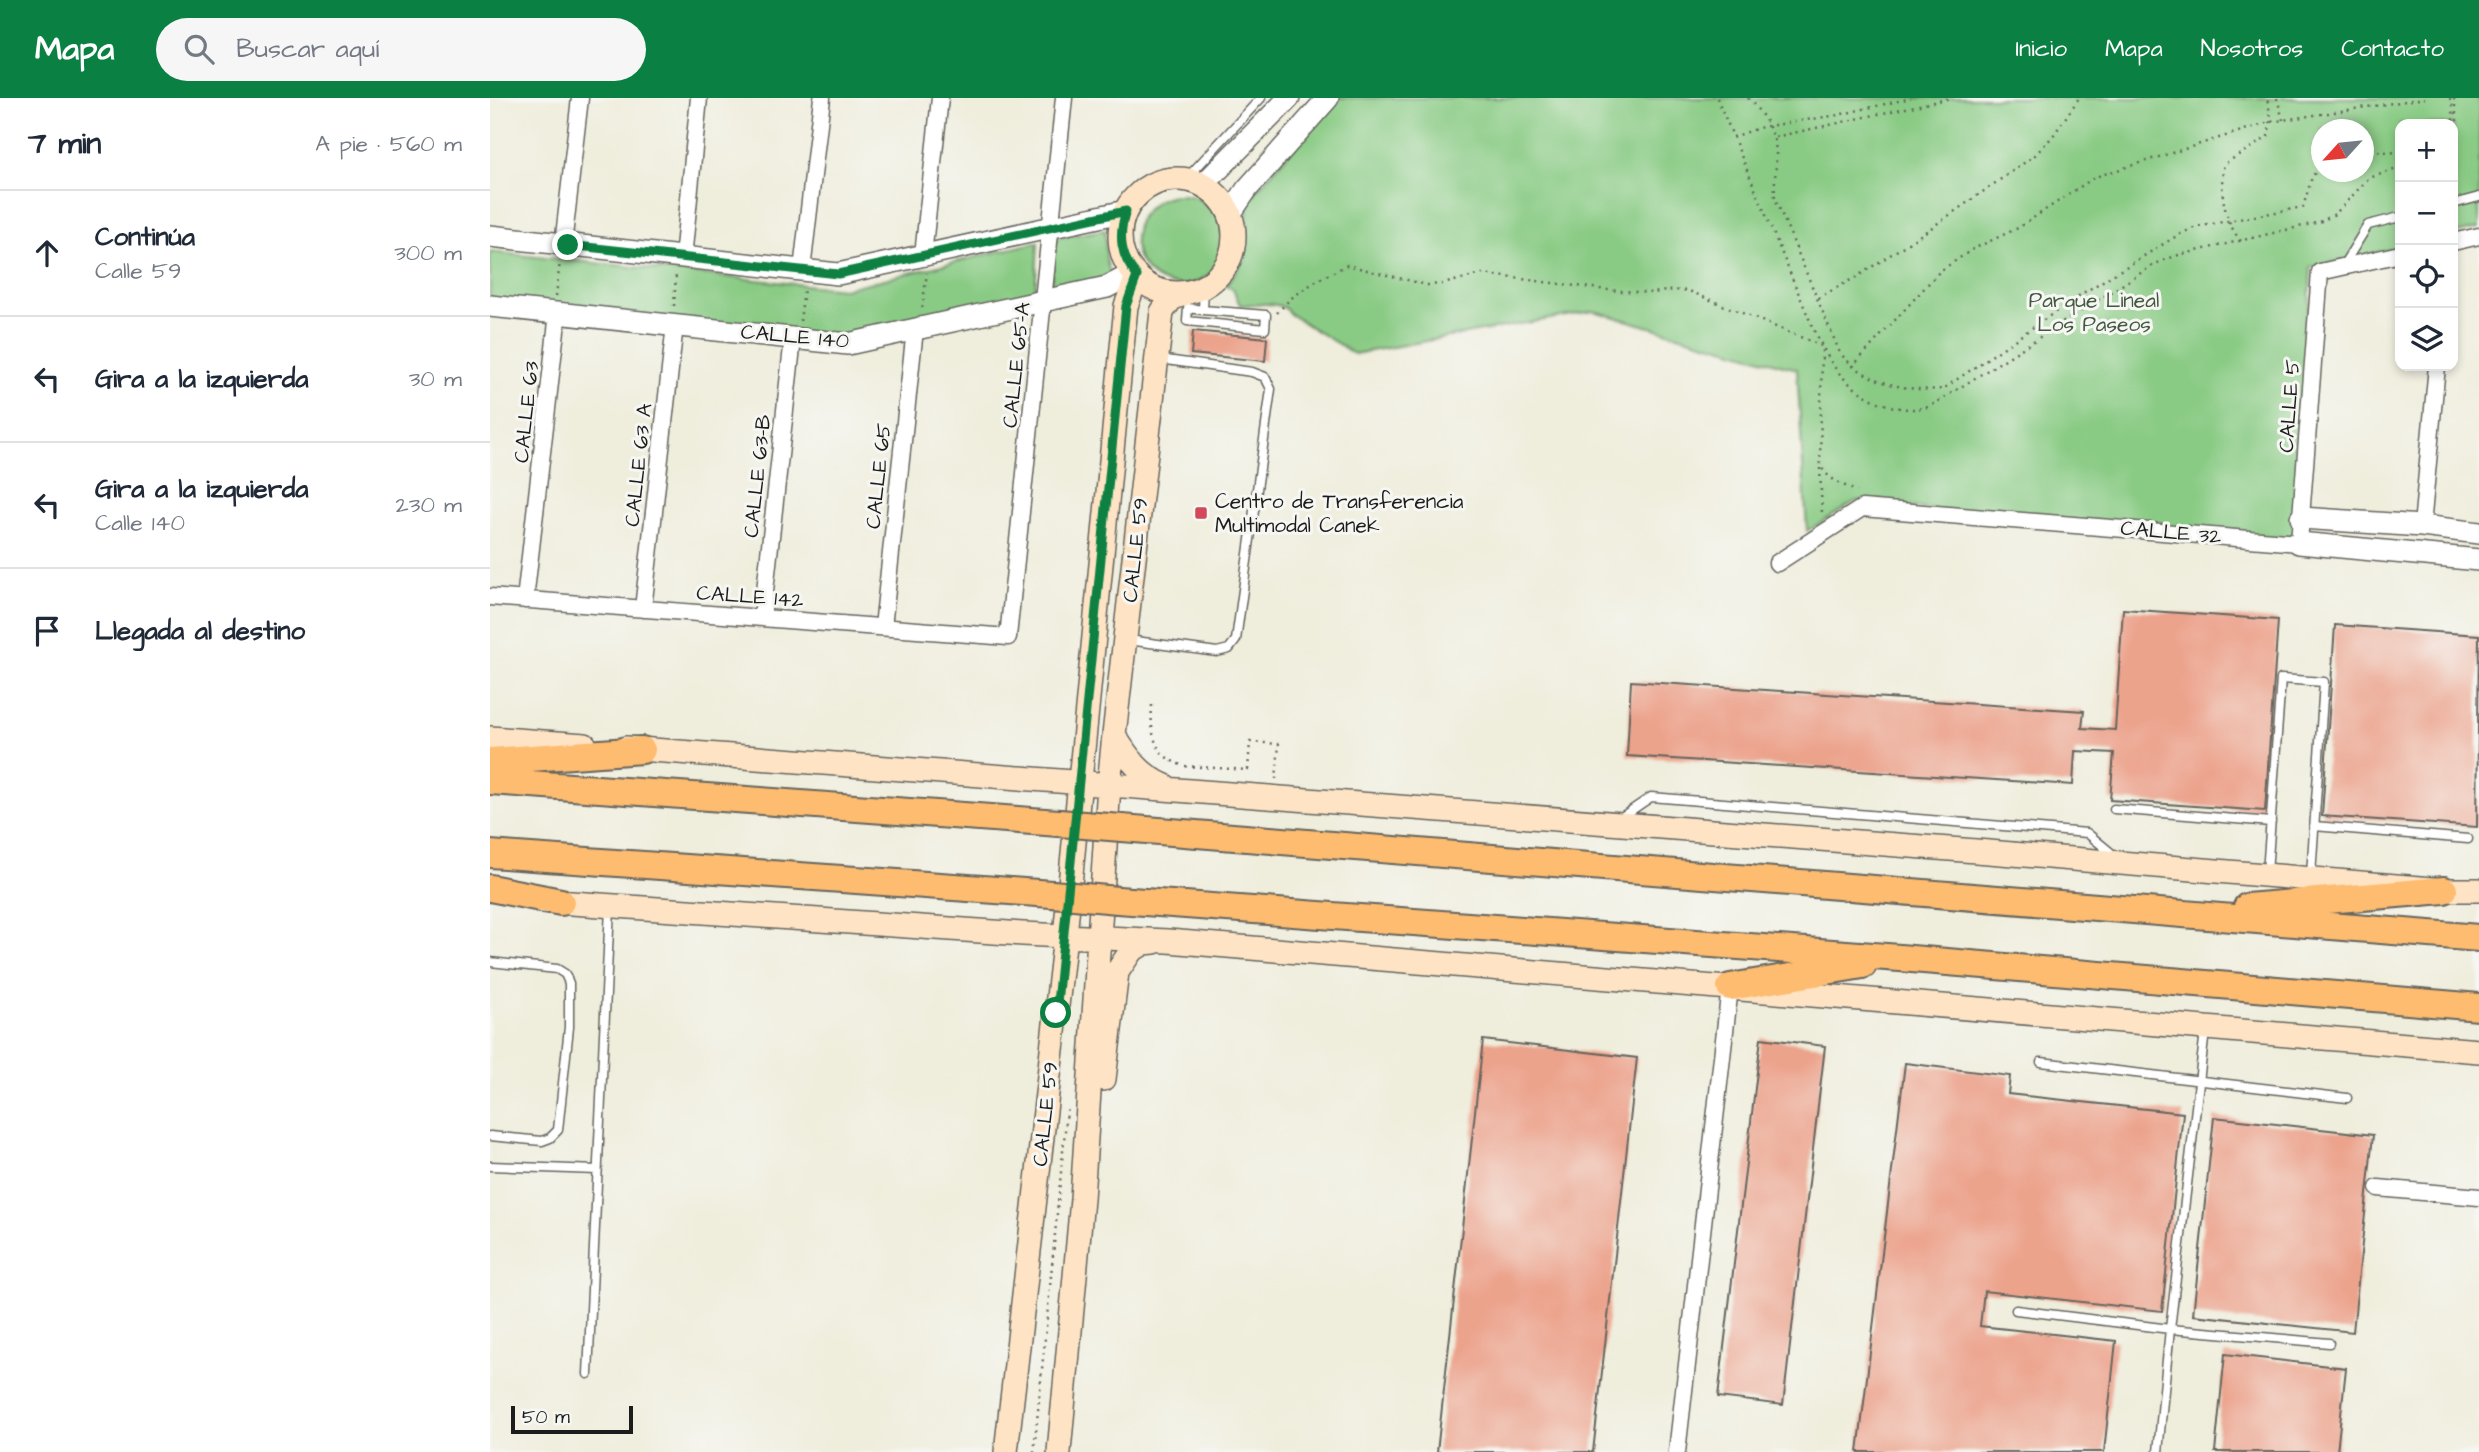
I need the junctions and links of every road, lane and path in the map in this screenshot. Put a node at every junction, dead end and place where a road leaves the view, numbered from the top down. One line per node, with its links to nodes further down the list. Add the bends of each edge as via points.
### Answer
1 (580, 98): 41 (street)
2 (699, 98): 44 (street)
3 (822, 98): 47 (street)
4 (940, 98): 43 (street)
5 (1064, 98): 36 (street, CALLE 65-A)
6 (1261, 98): 29 (lane)
7 (1289, 98): 29 (street)
8 (1328, 98): 33 (street)
9 (1717, 98): 23 (path)
10 (1748, 98): 22 (path)
11 (1911, 98): 22 (path)
12 (1951, 98): 24 (path)
13 (2079, 98): 49 (path, via 2034,156)
14 (2267, 98): 21 (path)
15 (2277, 98): 20 (path)
16 (2425, 98): 20 (path)
17 (2452, 98): 18 (path); 19 (path)
18 (2453, 119)
19 (2456, 119)
20 (2283, 120): 21 (path)
21 (2270, 122): 35 (path, via 2268,137 2224,164); 59 (path, via 2095,177 2018,228 1940,271)
22 (1768, 125): 23 (path); 24 (path)
23 (1733, 137): 57 (path)
24 (1775, 137): 49 (path, via 1775,198)
25 (2374, 151): 26 (path)
26 (2395, 153)
27 (2395, 170): 39 (path, via 2369,178 2335,214 2320,222)
28 (2311, 180): 35 (path, via 2303,207)
29 (1194, 182): 32 (main road, via 1168,180 1151,186); 33 (main road, via 1219,197)
30 (2479, 197): 31 (lane)
31 (2458, 203)
32 (1126, 211): 36 (street); 46 (main road, via 1121,243)
33 (1230, 214): 48 (main road, via 1234,247 1223,270)
34 (2395, 218): 45 (lane, via 2368,225)
35 (2228, 222): 39 (path); 59 (path, via 2180,234 1943,388 1926,390 1876,381)
36 (1050, 228): 43 (street); 50 (street, CALLE 65-A)
37 (490, 236): 41 (street)
38 (2479, 236): 40 (street)
39 (2241, 241): 57 (path, via 2155,264 1926,408 1905,410 1874,400 1851,385)
40 (2458, 241)
41 (562, 250): 44 (street); 52 (path)
42 (2395, 255): 45 (street)
43 (926, 261): 47 (street); 55 (path)
44 (680, 262): 47 (street); 54 (path)
45 (2343, 267): 63 (street, CALLE 5, via 2320,272)
46 (1135, 274): 48 (main road, via 1152,287); 50 (street, CALLE 140, via 1107,287); 86 (main road, CALLE 59, via 1126,306)
47 (804, 276): 56 (path)
48 (1199, 296): 53 (lane); 53 (lane, via 1188,308 1187,321 1265,329); 58 (main road, CALLE 59, via 1171,299 1161,312)
49 (1818, 299): 59 (path, via 1840,353)
50 (1044, 301): 55 (street, CALLE 140); 75 (street, CALLE 65-A)
51 (490, 306): 52 (street, CALLE 140)
52 (557, 308): 54 (street, CALLE 140); 71 (street, CALLE 63)
53 (1266, 315): 57 (path, via 1278,313 1290,299 1347,265 1427,285 1482,274 1608,290 1689,291)
54 (674, 321): 56 (street, CALLE 140); 72 (street, CALLE 63 A)
55 (918, 324): 56 (street, CALLE 140, via 848,344); 74 (street, CALLE 65)
56 (796, 334): 73 (street, CALLE 63-B)
57 (1822, 346): 61 (path)
58 (1156, 359): 76 (main road, CALLE 59); 76 (lane, via 1252,372 1265,377 1271,389 1236,640 1229,649 1217,652)
59 (1852, 367)
60 (2437, 371): 64 (street)
61 (1820, 465): 62 (path, via 1840,485 1865,498); 66 (path)
62 (1866, 508): 66 (street); 67 (street, CALLE 32)
63 (2301, 517): 64 (street); 67 (street, CALLE 5)
64 (2422, 526): 65 (street)
65 (2479, 533)
66 (1822, 534): 69 (street)
67 (2299, 542): 68 (street, CALLE 32)
68 (2479, 559)
69 (1777, 563)
70 (490, 597): 71 (street, CALLE 142)
71 (525, 600): 72 (street, CALLE 142)
72 (643, 609): 73 (street, CALLE 142)
73 (762, 618): 74 (street, CALLE 142)
74 (883, 627): 75 (street, CALLE 142)
75 (1008, 637)
76 (1125, 639): 78 (main road, CALLE 59)
77 (1152, 705): 82 (path, via 1152,737 1169,759 1184,766)
78 (1114, 735): 87 (main road, CALLE 59); 88 (main road, via 1141,772)
79 (490, 738): 80 (main road)
80 (642, 750): 81 (highway); 86 (main road)
81 (490, 761)
82 (1248, 770): 83 (path); 84 (path, via 1250,743 1279,744)
83 (1247, 776)
84 (1276, 779)
85 (490, 781): 102 (highway, bridge)
86 (1079, 782): 87 (main road); 103 (main road, CALLE 59)
87 (1109, 785): 88 (main road); 104 (main road, CALLE 59)
88 (1174, 791): 94 (main road)
89 (2114, 809): 90 (lane)
90 (2271, 822): 91 (lane, via 2281,679 2324,682); 94 (lane)
91 (2314, 826): 92 (lane); 95 (lane)
92 (2469, 839)
93 (490, 854): 107 (highway, bridge)
94 (2267, 875): 95 (main road)
95 (2310, 878): 97 (main road)
96 (490, 888): 100 (highway)
97 (2444, 890): 98 (main road); 102 (highway)
98 (2479, 890)
99 (490, 898): 100 (main road)
100 (561, 902): 101 (main road)
101 (610, 905): 103 (main road); 121 (lane)
102 (2164, 913): 105 (highway)
103 (1065, 936): 104 (main road); 129 (main road, CALLE 59)
104 (1099, 937): 106 (main road); 124 (main road, CALLE 59)
105 (2479, 938)
106 (1168, 941): 109 (main road); 124 (main road, via 1144,943 1131,951 1117,972 1102,1097)
107 (1900, 958): 109 (highway); 110 (highway)
108 (490, 962): 119 (lane, via 557,969 569,983 558,1130 542,1141)
109 (1730, 987): 113 (main road); 132 (street)
110 (2371, 999): 111 (highway); 112 (highway)
111 (2479, 1007)
112 (2479, 1025)
113 (2205, 1028): 114 (main road); 116 (lane)
114 (2479, 1052)
115 (2041, 1062): 116 (lane)
116 (2198, 1082): 117 (lane); 126 (lane)
117 (2347, 1098)
118 (1068, 1101): 130 (path)
119 (490, 1136)
120 (490, 1166): 121 (lane)
121 (597, 1170): 128 (lane)
122 (2378, 1188): 123 (street)
123 (2479, 1198)
124 (1082, 1199): 131 (main road, CALLE 59)
125 (2015, 1310): 126 (lane)
126 (2170, 1329): 127 (lane); 133 (lane)
127 (2329, 1343)
128 (588, 1374)
129 (1006, 1452)
130 (1034, 1452)
131 (1059, 1452)
132 (1677, 1452)
133 (2158, 1452)

